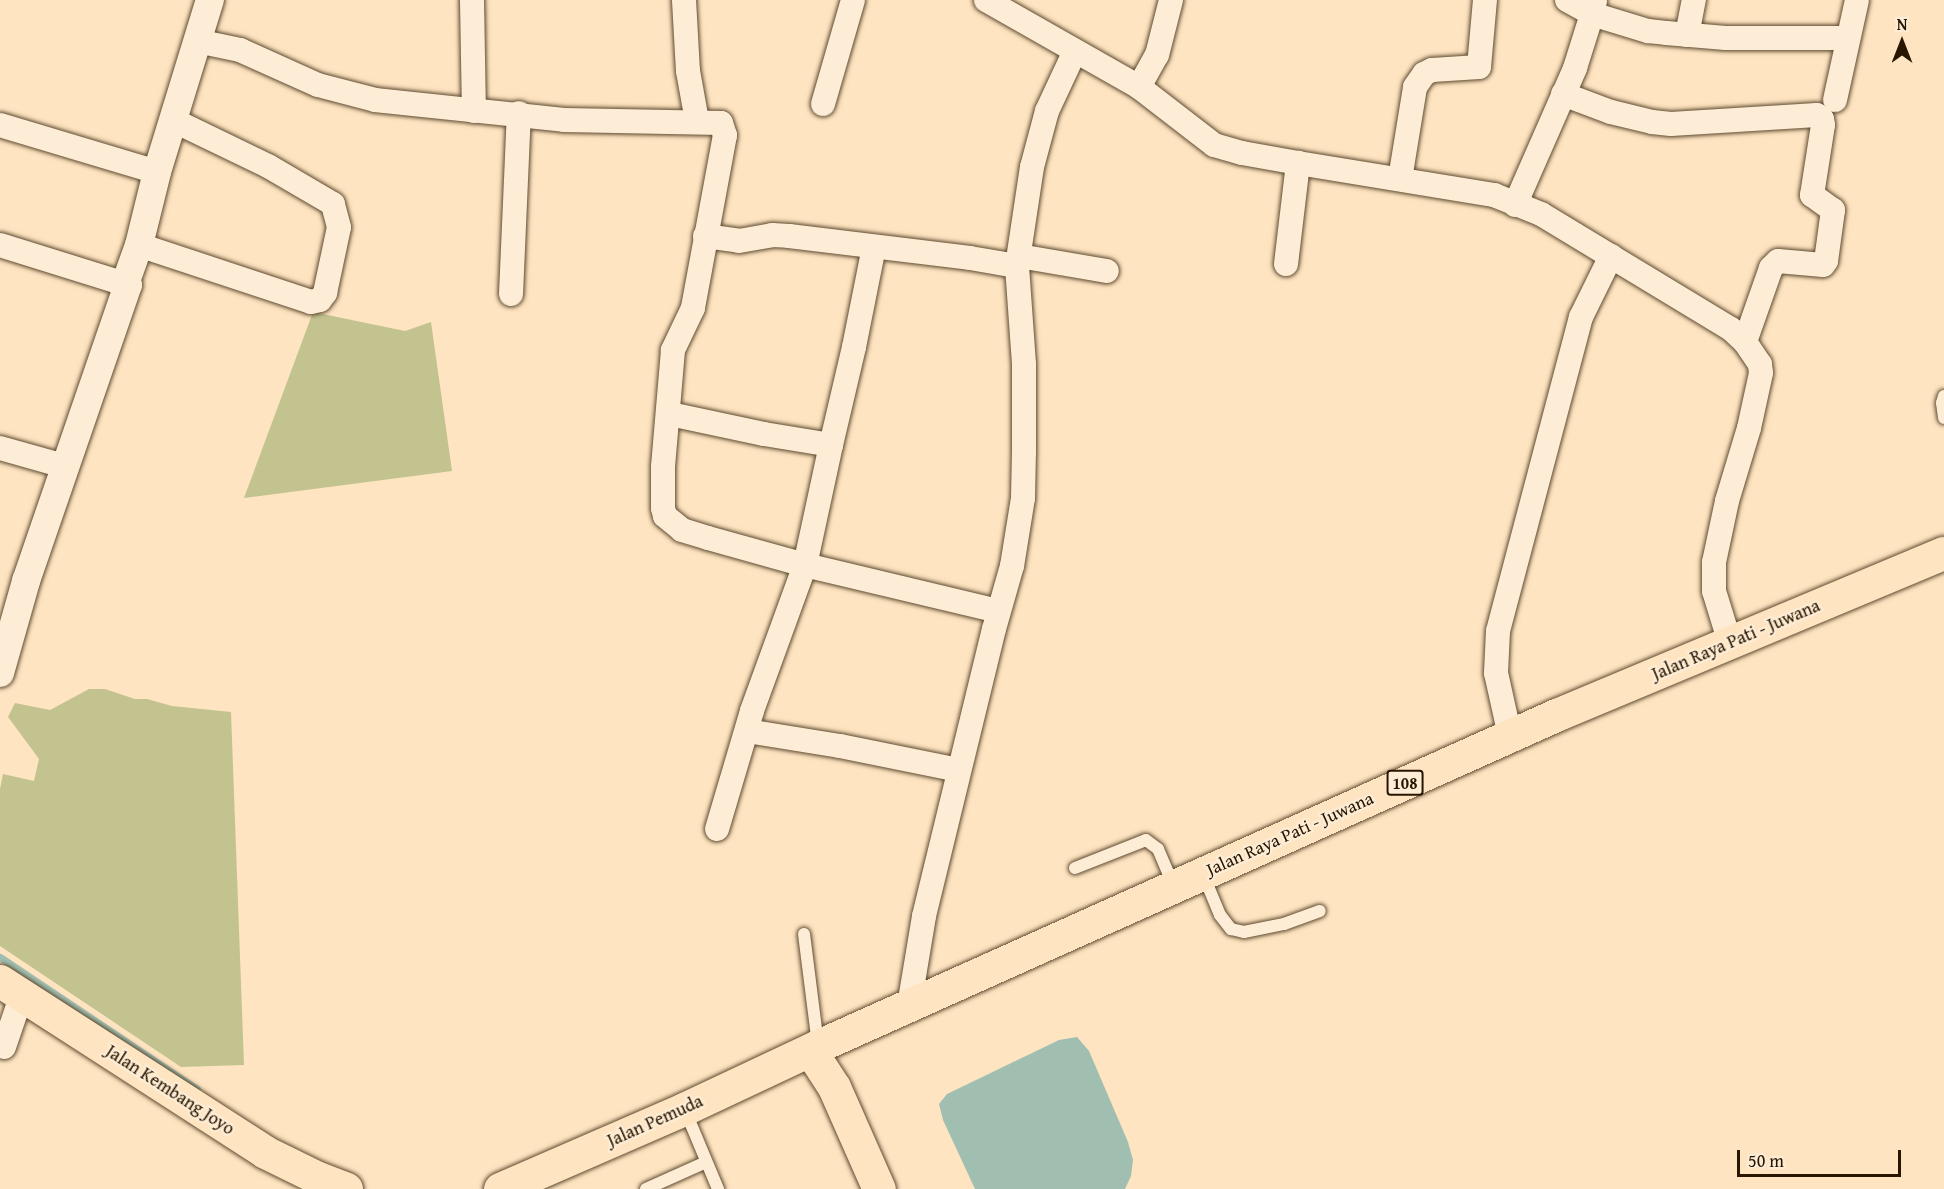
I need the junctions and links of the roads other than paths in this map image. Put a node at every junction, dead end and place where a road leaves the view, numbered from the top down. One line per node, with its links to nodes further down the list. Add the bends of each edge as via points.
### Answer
1 (210, 0): 14 (street)
2 (472, 0): 20 (street)
3 (684, 0): 23 (street, via 688,71)
4 (853, 0): 19 (street)
5 (986, 0): 15 (street)
6 (1171, 0): 16 (street, via 1157,54)
7 (1485, 0): 27 (street, via 1479,67 1432,70 1415,87)
8 (1568, 0): 11 (street)
9 (1694, 0): 12 (street)
10 (1857, 0): 13 (street)
11 (1594, 7): 12 (street, via 1648,31); 17 (street)
12 (1687, 35): 13 (street)
13 (1847, 38): 18 (street)
14 (197, 41): 20 (street, via 240,50 303,80 342,92 375,100); 22 (street)
15 (1075, 51): 16 (street); 34 (street, via 1047,111 1035,156)
16 (1139, 87): 25 (street, via 1214,145)
17 (1563, 94): 28 (street); 39 (street, via 1652,123 1817,115 1822,118 1812,195 1833,210 1826,261 1823,265 1778,261 1771,268)
18 (1835, 100)
19 (823, 104)
20 (474, 111): 21 (street)
21 (519, 113): 23 (street, via 564,120); 38 (street)
22 (173, 120): 26 (street); 31 (street, via 268,166 333,204 339,227 325,294 311,302)
23 (697, 121): 29 (street, via 721,123 725,135)
24 (0, 124): 26 (street)
25 (1298, 163): 27 (street); 35 (street)
26 (157, 172): 31 (street)
27 (1400, 178): 28 (street, via 1494,195)
28 (1515, 205): 33 (street, via 1541,214)
29 (705, 236): 32 (street, via 739,241 789,236); 41 (street, via 693,308 673,350)
30 (0, 245): 37 (street)
31 (139, 245): 37 (street)
32 (874, 247): 34 (street); 43 (street)
33 (1611, 255): 39 (street, via 1731,329); 52 (street, via 1581,317 1498,631 1496,673)
34 (1018, 261): 36 (street); 48 (street, via 1024,364 1023,498 1012,566)
35 (1286, 264)
36 (1107, 272)
37 (125, 284): 45 (street, via 128,285 107,351)
38 (511, 294)
39 (1745, 342): 49 (street, via 1760,364 1760,388 1727,501 1714,562 1714,591)
40 (1944, 396): 42 (lane)
41 (670, 414): 43 (street); 47 (street, via 663,467 663,507 670,522 708,538)
42 (1944, 418)
43 (831, 445): 47 (street)
44 (0, 448): 45 (street)
45 (64, 466): 50 (street)
46 (1944, 553): 49 (main road, Jalan Raya Pati - Juwana / 108)
47 (805, 565): 48 (street); 51 (street)
48 (998, 611): 53 (street)
49 (1730, 644): 52 (main road, Jalan Raya Pati - Juwana / 108)
50 (0, 673)
51 (747, 731): 53 (street); 54 (street)
52 (1510, 736): 56 (main road, Jalan Raya Pati - Juwana / 108)
53 (959, 770): 60 (street, via 924,916)
54 (717, 829)
55 (1075, 868): 56 (lane, via 1146,840)
56 (1188, 880): 57 (lane, via 1231,929 1244,932 1274,926); 60 (main road, Jalan Raya Pati - Juwana / 108)
57 (1320, 911)
58 (804, 934): 63 (lane)
59 (11, 988): 62 (street); 66 (main road, Jalan Kembang Joyo, via 265,1152)
60 (909, 1006): 61 (main road, Jalan Raya Pati - Juwana / 108)
61 (872, 1023): 63 (main road, Jalan Pemuda)
62 (4, 1047)
63 (814, 1048): 64 (main road, Jalan Pemuda); 70 (main road)
64 (684, 1109): 65 (lane); 67 (main road, Jalan Pemuda)
65 (706, 1161): 68 (lane); 69 (lane)
66 (346, 1189)
67 (500, 1189)
68 (646, 1189)
69 (718, 1189)
70 (879, 1189)

